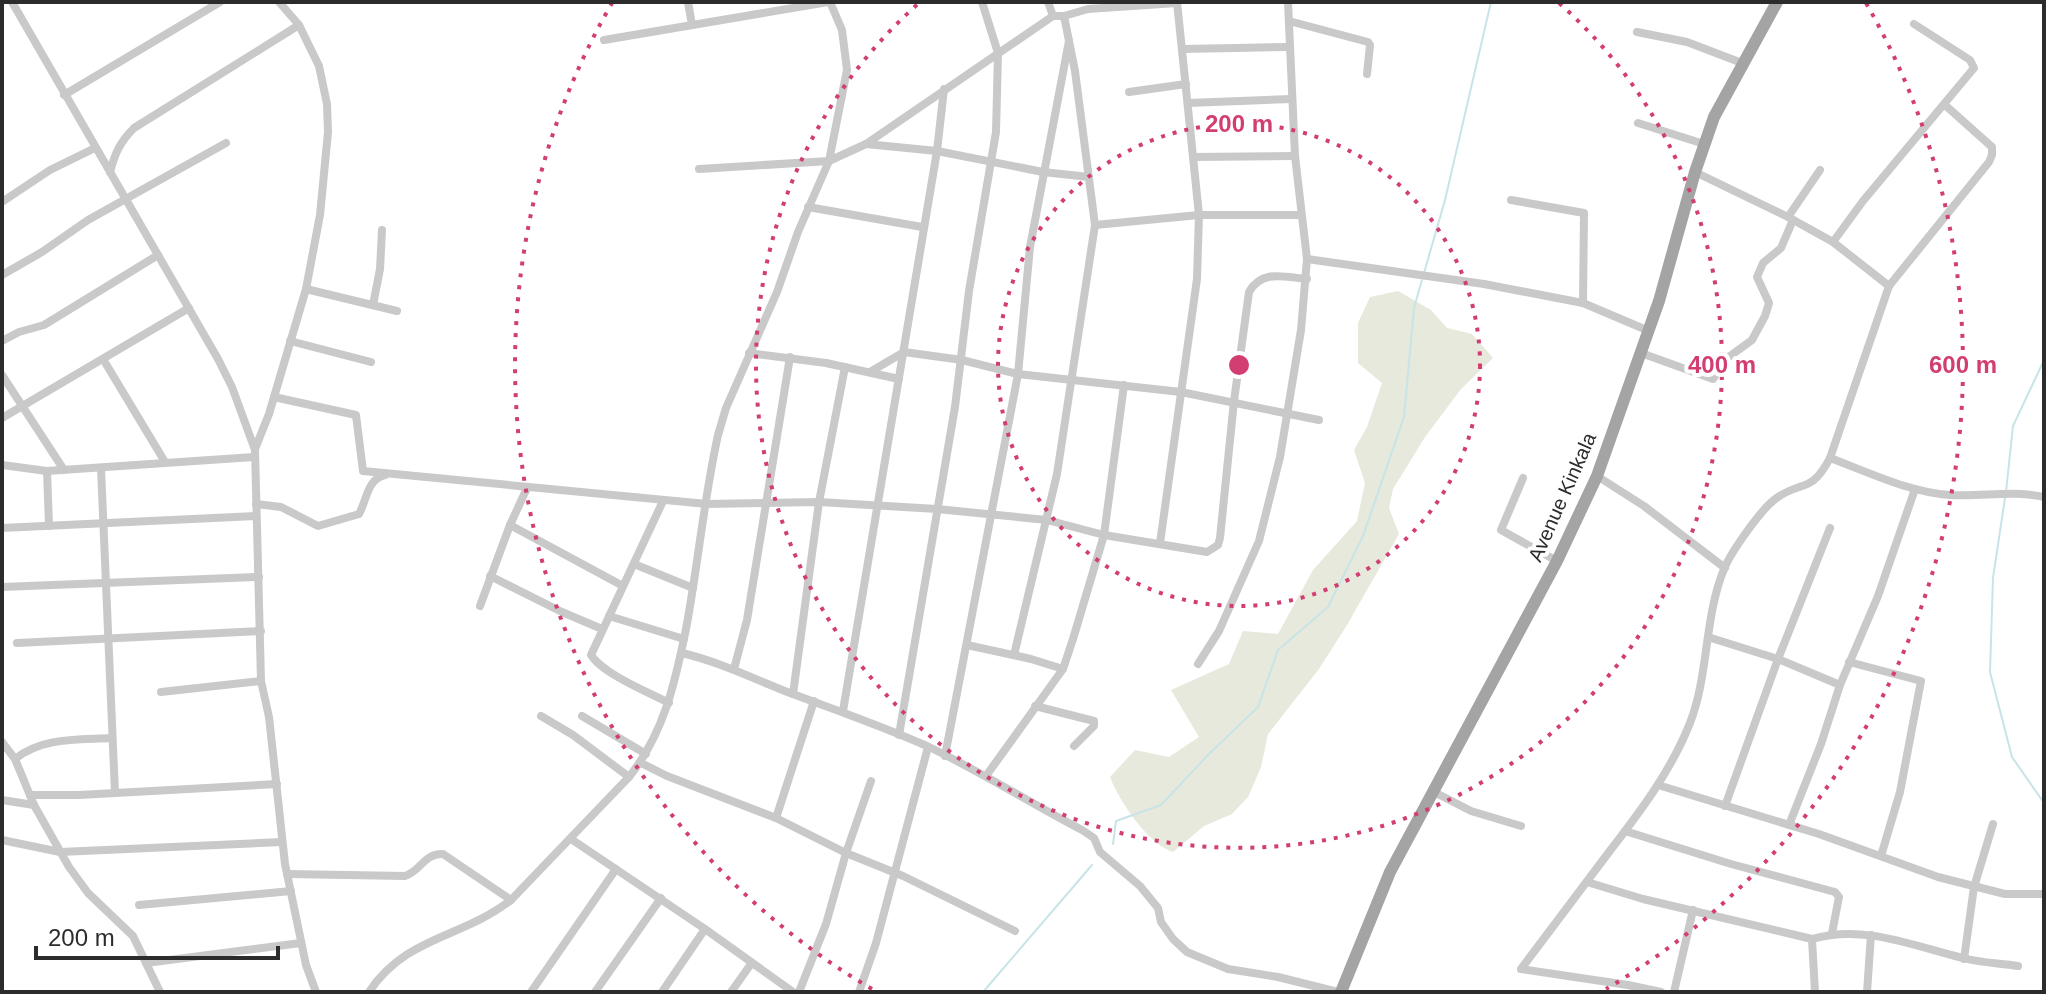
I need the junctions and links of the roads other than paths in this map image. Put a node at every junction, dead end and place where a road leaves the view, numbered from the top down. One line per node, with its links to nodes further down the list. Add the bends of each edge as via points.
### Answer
1 (12, 2): 28 (street)
2 (220, 2): 28 (street)
3 (279, 2): 15 (street)
4 (688, 2): 16 (street)
5 (829, 2): 16 (street); 40 (street, via 842,30 847,70)
6 (982, 2): 22 (street)
7 (1048, 2): 11 (street)
8 (1177, 2): 12 (street); 21 (street)
9 (1288, 2): 13 (street)
10 (1777, 2): 23 (main road, Avenue Kinkala)
11 (1053, 16): 12 (street); 22 (street)
12 (1064, 16): 19 (street)
13 (1289, 21): 20 (street); 24 (street, via 1368,42)
14 (1914, 24): 31 (street, via 1974,66)
15 (299, 25): 44 (street, via 134,128 121,141); 64 (street, via 319,66 328,132)
16 (692, 25): 18 (street)
17 (1637, 32): 23 (street, via 1687,42)
18 (604, 40)
19 (1069, 41): 45 (street); 47 (street)
20 (1289, 47): 21 (street); 29 (street)
21 (1182, 49): 25 (street)
22 (998, 53): 26 (street); 41 (street)
23 (1742, 63): 35 (main road, Avenue Kinkala)
24 (1367, 74)
25 (1186, 84): 27 (street); 30 (street)
26 (944, 89): 34 (street); 37 (street)
27 (1129, 92)
28 (64, 95): 36 (street)
29 (1292, 99): 30 (street); 38 (street)
30 (1188, 103): 39 (street)
31 (1945, 105): 58 (street); 63 (street, via 1992,147 1992,155)
32 (1638, 123): 35 (street)
33 (226, 143): 48 (street)
34 (866, 144): 37 (street); 40 (street)
35 (1704, 144): 46 (main road, Avenue Kinkala)
36 (95, 148): 44 (street); 50 (street)
37 (937, 151): 41 (street); 56 (street)
38 (1295, 156): 39 (street); 53 (street)
39 (1193, 157): 52 (street)
40 (829, 161): 42 (street); 51 (street)
41 (991, 163): 45 (street); 77 (street)
42 (699, 169)
43 (1820, 170): 54 (street)
44 (110, 172): 48 (street)
45 (1043, 172): 47 (street); 81 (street)
46 (1695, 172): 54 (street); 69 (main road, Avenue Kinkala)
47 (1089, 177): 55 (street)
48 (126, 200): 59 (street); 61 (street)
49 (1511, 200): 65 (street, via 1586,216)
50 (2, 202)
51 (808, 207): 56 (street); 73 (street)
52 (1199, 215): 53 (street); 55 (street); 86 (street, via 1197,279)
53 (1301, 215): 60 (street)
54 (1790, 218): 58 (street); 74 (street, via 1781,248 1763,263 1757,277 1769,303 1765,316 1752,340 1726,359 1713,379)
55 (1095, 225): 84 (street)
56 (922, 227): 72 (street)
57 (382, 230): 66 (street)
58 (1833, 242): 63 (street)
59 (158, 255): 67 (street); 70 (street, via 55,319)
60 (1307, 259): 62 (street); 65 (street)
61 (2, 275)
62 (1307, 279): 88 (street, via 1271,275 1254,282); 90 (street)
63 (1889, 286): 94 (street)
64 (306, 289): 66 (street); 71 (street)
65 (1583, 303): 69 (street)
66 (373, 305): 68 (street)
67 (189, 308): 76 (street); 93 (street, via 232,387)
68 (397, 311)
69 (1649, 331): 74 (main road, Avenue Kinkala)
70 (2, 341)
71 (290, 341): 78 (street); 87 (street)
72 (904, 352): 77 (street); 80 (street); 83 (street)
73 (749, 353): 75 (street); 110 (street, via 718,435)
74 (1641, 353): 101 (main road, Avenue Kinkala)
75 (790, 357): 79 (street); 107 (street)
76 (103, 359): 89 (street); 95 (street)
77 (962, 360): 81 (street); 112 (street)
78 (371, 362)
79 (845, 367): 80 (street); 108 (street)
80 (870, 372): 83 (street)
81 (1018, 374): 84 (street); 113 (street)
82 (2, 375): 89 (street)
83 (899, 379): 111 (street)
84 (1073, 379): 85 (street); 115 (street)
85 (1124, 385): 86 (street); 121 (street)
86 (1181, 392): 88 (street); 122 (street)
87 (274, 397): 93 (street); 100 (street, via 356,415 363,471)
88 (1234, 401): 90 (street); 122 (street, via 1218,545 1199,553)
89 (22, 408): 91 (street); 98 (street)
90 (1287, 415): 92 (street); 145 (street, via 1259,541 1219,631)
91 (2, 418)
92 (1319, 420)
93 (255, 453): 95 (street); 109 (street)
94 (1830, 458): 104 (street); 125 (street, via 1813,483 1776,498 1762,512)
95 (165, 462): 97 (street)
96 (2, 465): 99 (street)
97 (101, 468): 98 (street); 116 (street)
98 (64, 470): 99 (street)
99 (47, 471): 118 (street)
100 (394, 474): 103 (street); 109 (street, via 374,480 359,514 328,524 311,524 292,510)
101 (1597, 476): 123 (main road, Avenue Kinkala); 125 (street)
102 (1523, 478): 123 (street, via 1501,530)
103 (527, 488): 106 (street); 117 (street)
104 (1915, 489): 105 (street); 144 (street)
105 (2044, 497)
106 (663, 501): 110 (street); 124 (street)
107 (767, 502): 108 (street); 110 (street); 146 (street)
108 (819, 502): 111 (street); 151 (street)
109 (256, 504): 114 (street)
110 (707, 504): 131 (street)
111 (879, 506): 112 (street); 155 (street)
112 (937, 509): 113 (street); 158 (street)
113 (990, 514): 115 (street); 140 (street)
114 (256, 516): 116 (street); 127 (street)
115 (1047, 520): 121 (street); 142 (street)
116 (102, 524): 118 (street); 128 (street)
117 (510, 525): 126 (street); 129 (street)
118 (49, 526): 119 (street)
119 (2, 528)
120 (1830, 528): 143 (street)
121 (1104, 535): 122 (street); 147 (street)
122 (1160, 543)
123 (1557, 561): 172 (main road, Avenue Kinkala)
124 (634, 564): 129 (street); 131 (street)
125 (1725, 568): 136 (street)
126 (490, 576): 132 (street); 134 (street)
127 (259, 577): 128 (street); 135 (street)
128 (105, 584): 130 (street); 138 (street)
129 (623, 586): 133 (street)
130 (2, 587)
131 (693, 588): 137 (street)
132 (480, 606)
133 (609, 616): 134 (street); 137 (street)
134 (602, 629): 153 (street, via 591,655 595,661)
135 (261, 631): 138 (street); 148 (street)
136 (1708, 637): 143 (street); 171 (street, via 1703,680 1689,725)
137 (684, 639): 141 (street)
138 (107, 640): 139 (street); 159 (street)
139 (17, 643)
140 (967, 645): 142 (street); 164 (street)
141 (682, 653): 146 (street); 153 (street)
142 (1014, 655): 147 (street)
143 (1778, 659): 149 (street); 177 (street)
144 (1849, 662): 149 (street); 188 (street, via 1921,681 1900,792)
145 (1198, 664)
146 (734, 669): 151 (street)
147 (1063, 669): 154 (street)
148 (261, 681): 150 (street); 170 (street)
149 (1840, 685): 180 (street)
150 (161, 692)
151 (793, 694): 152 (street)
152 (814, 701): 155 (street); 178 (street)
153 (669, 703): 163 (street)
154 (1035, 706): 161 (street, via 1094,721); 167 (street)
155 (843, 711): 158 (street)
156 (541, 716): 168 (street)
157 (582, 716): 163 (street)
158 (899, 735): 162 (street)
159 (111, 738): 165 (street, via 46,743); 173 (street)
160 (2, 742): 165 (street)
161 (1074, 746)
162 (928, 747): 164 (street); 190 (street)
163 (646, 754): 166 (street)
164 (945, 756): 167 (street)
165 (15, 759): 174 (street)
166 (641, 763): 168 (street); 178 (street)
167 (986, 776): 220 (street, via 1094,838 1100,852 1158,908 1161,922 1187,952 1228,969)
168 (629, 777): 183 (street)
169 (871, 781): 187 (street)
170 (277, 784): 173 (street); 185 (street)
171 (1658, 785): 177 (street); 182 (street)
172 (1434, 792): 181 (street, via 1471,811); 220 (main road, Avenue Kinkala, via 1390,872)
173 (115, 793): 174 (street)
174 (30, 795): 176 (street)
175 (2, 800): 176 (street)
176 (34, 805): 186 (street)
177 (1725, 806): 180 (street)
178 (776, 818): 187 (street)
179 (1993, 824): 193 (street)
180 (1789, 825): 188 (street)
181 (1521, 826)
182 (1625, 831): 192 (street); 202 (street, via 1835,892 1839,897)
183 (571, 839): 189 (street); 197 (street)
184 (2, 840): 186 (street)
185 (282, 842): 186 (street); 191 (street)
186 (60, 852): 207 (street, via 88,893 133,936)
187 (846, 853): 190 (street); 218 (street)
188 (1881, 856): 193 (street)
189 (616, 869): 196 (street); 213 (street)
190 (896, 873): 201 (street); 219 (street)
191 (287, 874): 194 (street); 197 (street, via 405,876 428,857 443,854)
192 (1587, 882): 199 (street); 221 (street, via 1521,969)
193 (1974, 887): 195 (street); 206 (street)
194 (291, 891): 198 (street); 205 (street)
195 (2044, 894)
196 (661, 898): 200 (street); 214 (street)
197 (511, 900): 212 (street, via 396,961)
198 (139, 905)
199 (1693, 910): 204 (street); 222 (street)
200 (705, 929): 208 (street); 215 (street)
201 (1015, 931)
202 (1832, 933): 203 (street); 204 (street)
203 (1871, 935): 206 (street); 224 (street)
204 (1812, 939): 223 (street)
205 (301, 943): 207 (street); 211 (street)
206 (1964, 959): 209 (street)
207 (146, 963): 210 (street)
208 (751, 964): 216 (street); 217 (street)
209 (2018, 966)
210 (160, 992)
211 (316, 992)
212 (369, 992)
213 (531, 992)
214 (595, 992)
215 (662, 992)
216 (731, 992)
217 (793, 992)
218 (799, 992)
219 (859, 992)
220 (1340, 992)
221 (1661, 992)
222 (1674, 992)
223 (1815, 992)
224 (1867, 992)

